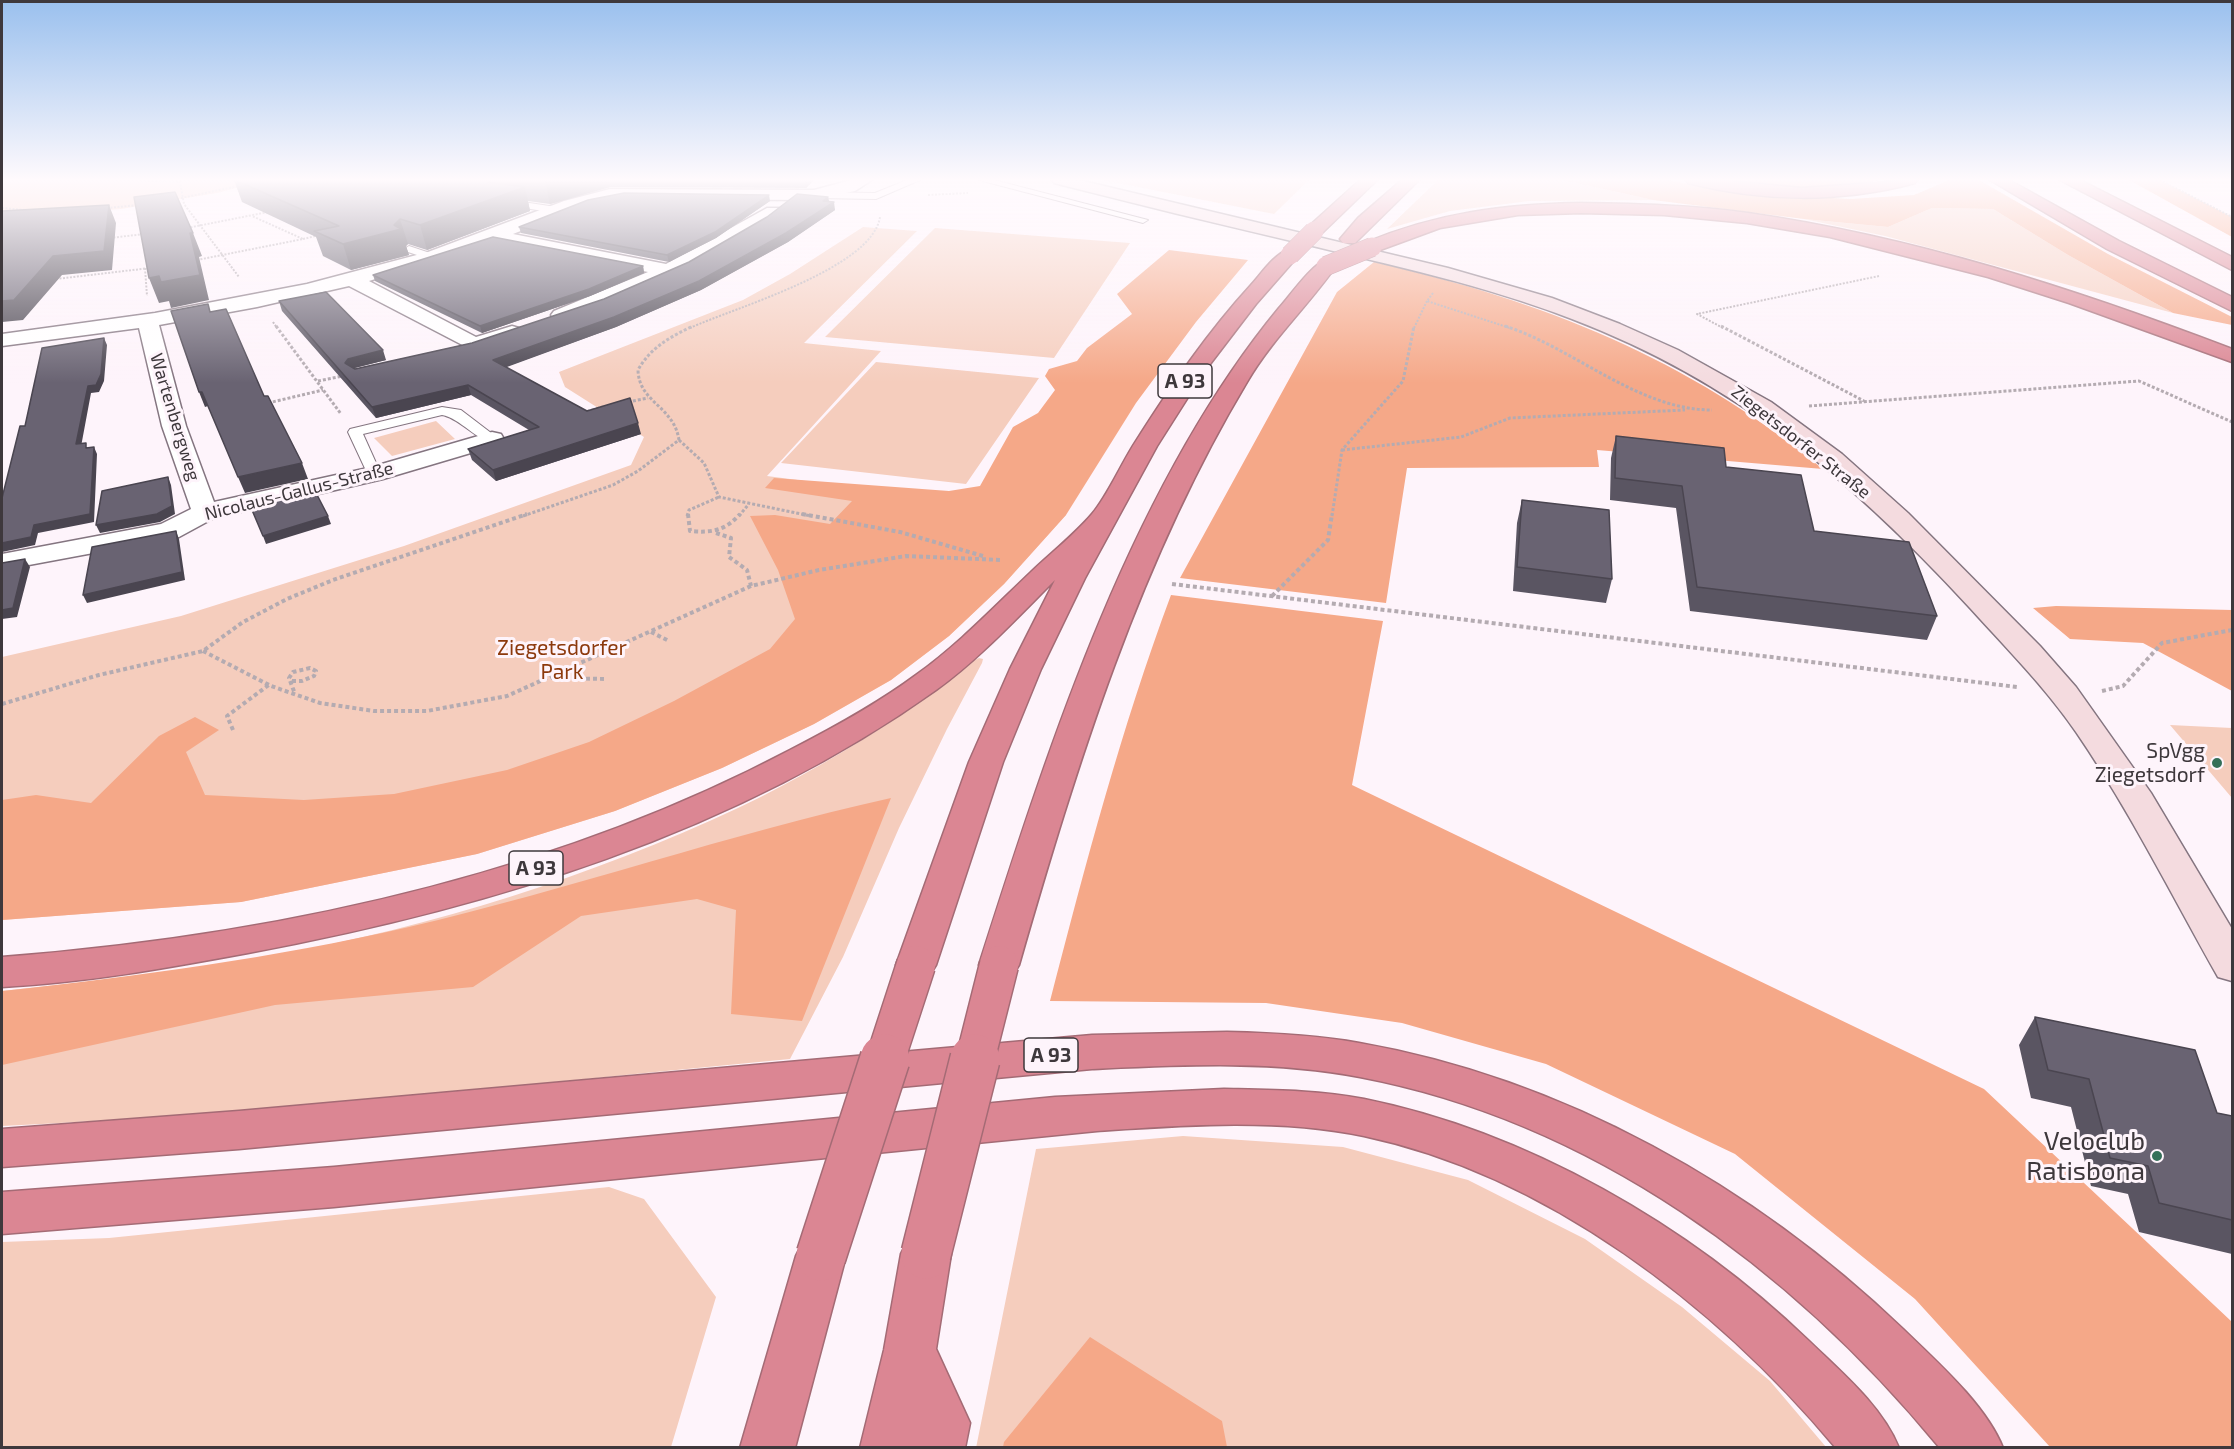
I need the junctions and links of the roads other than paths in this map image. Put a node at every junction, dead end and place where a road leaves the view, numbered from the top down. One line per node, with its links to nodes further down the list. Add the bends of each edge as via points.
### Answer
1 (460, 248): 13 (street)
2 (554, 248): 16 (street)
3 (711, 248): 16 (street)
4 (1297, 248): 28 (highway, A 93, bridge, via 1227,324 1188,376)
5 (1340, 248): 30 (street, Ziegetsdorfer Straße, via 1528,297 1614,329 1726,383 1844,470 1920,539 2063,691 2128,783 2197,897)
6 (1342, 248): 15 (highway, A 93)
7 (1370, 248): 15 (highway, bridge)
8 (1889, 248): 24 (highway, bridge, via 1980,270 2114,312)
9 (2119, 248): 19 (highway)
10 (2158, 248): 18 (highway)
11 (2200, 248): 14 (highway)
12 (409, 249): 13 (lane)
13 (432, 257): 17 (street)
14 (2232, 264)
15 (1326, 266): 34 (highway, A 93, bridge, via 1237,380 1180,479 1121,609 1043,818 999,964 926,1254)
16 (669, 270): 22 (street, via 534,326)
17 (352, 280): 20 (street, via 258,302); 22 (street)
18 (2223, 280)
19 (2232, 305)
20 (147, 312): 21 (street); 27 (street, Wartenbergweg, via 174,426)
21 (2, 340)
22 (474, 345): 23 (lane)
23 (450, 350)
24 (2232, 356)
25 (492, 439): 26 (street, Nicolaus-Gallus-Straße); 26 (lane, via 456,413 442,411 355,432)
26 (374, 474): 27 (street, Nicolaus-Gallus-Straße)
27 (205, 512): 29 (street, Nicolaus-Gallus-Straße, via 169,531)
28 (1100, 520): 31 (highway, A 93, via 994,624 927,682 827,746 706,806 520,874 365,917 122,960); 35 (highway, A 93, bridge, via 1018,687 969,808 821,1256)
29 (2, 562)
30 (2232, 966)
31 (2, 972)
32 (2, 1148): 39 (highway, A 93, via 1092,1052 1200,1048 1360,1060 1434,1077 1535,1111 1611,1145 1719,1211 1837,1298 1952,1417)
33 (2, 1213): 38 (highway, via 180,1202 1155,1107 1282,1107 1381,1121 1495,1159 1610,1215 1737,1306 1842,1409)
34 (910, 1350): 36 (highway, A 93); 37 (highway, via 943,1423)
35 (767, 1448)
36 (887, 1448)
37 (938, 1448)
38 (1872, 1448)
39 (1976, 1448)

